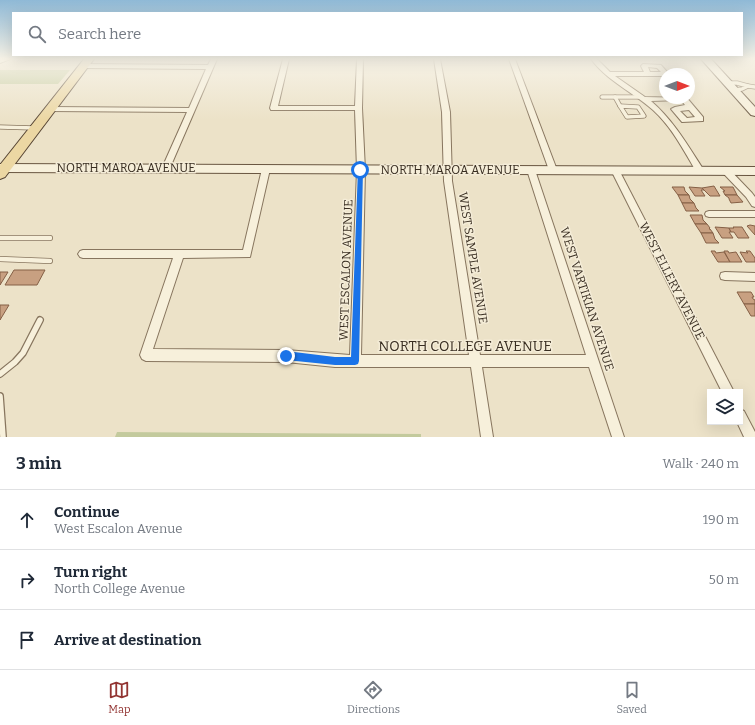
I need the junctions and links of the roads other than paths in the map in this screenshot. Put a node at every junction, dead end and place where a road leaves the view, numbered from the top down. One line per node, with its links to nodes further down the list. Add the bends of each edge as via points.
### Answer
1 (73, 79): 20 (main road)
2 (205, 79): 21 (street)
3 (281, 79): 19 (street, via 274,108)
4 (359, 79): 19 (street, WEST ESCALON AVENUE)
5 (440, 79): 29 (street, WEST SAMPLE AVENUE, via 446,112)
6 (520, 79): 31 (street)
7 (616, 79): 14 (street)
8 (725, 79): 9 (main road)
9 (731, 86): 10 (lane, via 742,89); 10 (lane, via 737,83); 22 (main road)
10 (748, 86): 11 (lane)
11 (755, 87)
12 (602, 97): 13 (lane)
13 (615, 97): 14 (lane); 17 (lane)
14 (642, 98): 15 (street); 33 (street, via 669,123)
15 (659, 98)
16 (689, 104): 18 (street)
17 (620, 106): 17 (lane, via 627,117 644,116 638,106)
18 (691, 107)
19 (358, 108): 28 (street, WEST ESCALON AVENUE)
20 (50, 109): 21 (street); 24 (main road)
21 (191, 110): 25 (street)
22 (754, 112)
23 (0, 127): 24 (lane)
24 (36, 128): 27 (main road)
25 (166, 168): 26 (main road, NORTH MAROA AVENUE); 27 (main road, NORTH MAROA AVENUE)
26 (266, 169): 28 (main road, NORTH MAROA AVENUE); 42 (street, via 247,254)
27 (1, 170)
28 (360, 170): 29 (main road, NORTH MAROA AVENUE); 48 (street, WEST ESCALON AVENUE)
29 (447, 170): 30 (main road, NORTH MAROA AVENUE); 49 (street, WEST SAMPLE AVENUE)
30 (531, 170): 31 (main road, NORTH MAROA AVENUE); 50 (street, WEST VARTIKIAN AVENUE)
31 (553, 170): 32 (main road, NORTH MAROA AVENUE)
32 (616, 170): 33 (main road, NORTH MAROA AVENUE); 52 (street, WEST ELLERY AVENUE)
33 (700, 171): 34 (main road, NORTH MAROA AVENUE)
34 (726, 171): 35 (main road, NORTH MAROA AVENUE); 36 (street)
35 (755, 171)
36 (755, 204)
37 (709, 214): 38 (street)
38 (755, 214)
39 (0, 238): 40 (lane)
40 (50, 238)
41 (83, 254): 42 (street)
42 (179, 254): 48 (street, NORTH COLLEGE AVENUE, via 146,355 286,356)
43 (0, 259): 44 (lane)
44 (50, 261)
45 (726, 276): 46 (street)
46 (755, 276)
47 (40, 320): 51 (lane, via 23,353)
48 (355, 361): 49 (street, NORTH COLLEGE AVENUE)
49 (475, 361): 50 (street, NORTH COLLEGE AVENUE); 56 (street, WEST SAMPLE AVENUE)
50 (593, 362): 57 (street, WEST VARTIKIAN AVENUE)
51 (0, 374)
52 (726, 389)
53 (0, 396): 55 (lane)
54 (743, 421): 58 (street)
55 (3, 437)
56 (487, 437)
57 (618, 437)
58 (751, 437)

